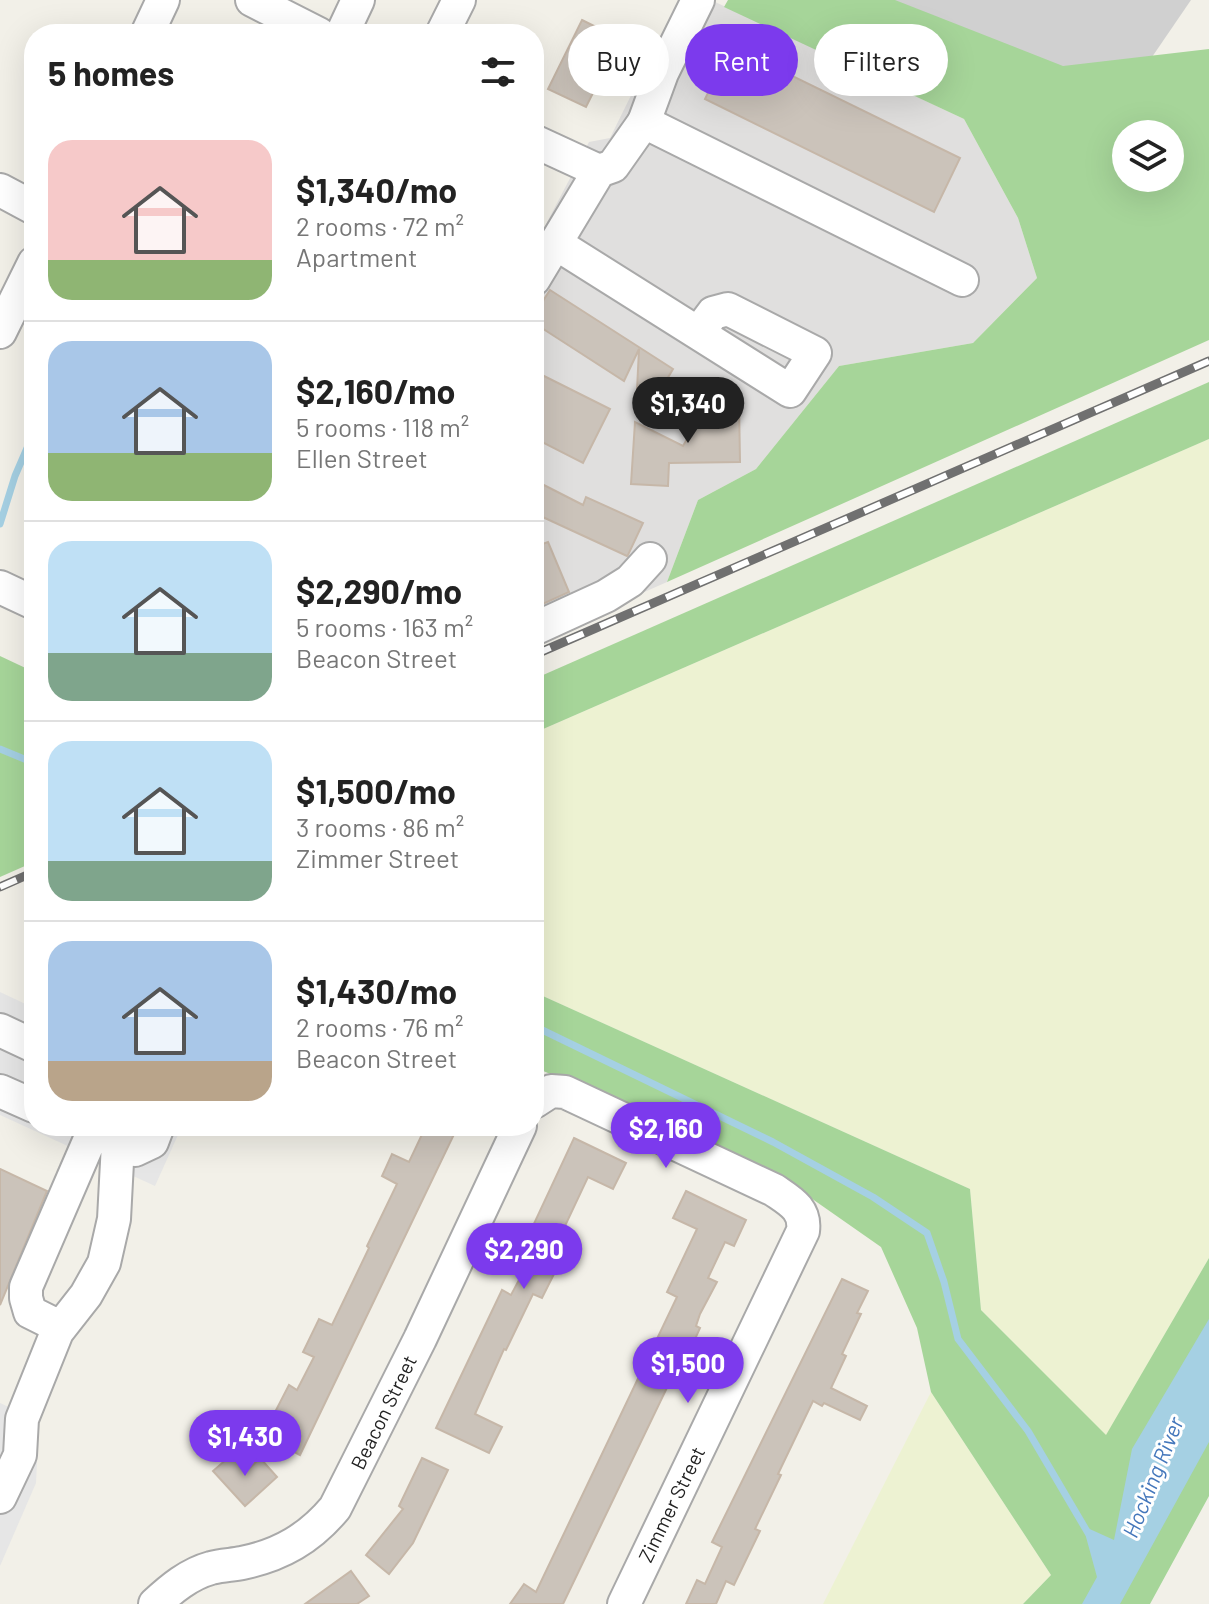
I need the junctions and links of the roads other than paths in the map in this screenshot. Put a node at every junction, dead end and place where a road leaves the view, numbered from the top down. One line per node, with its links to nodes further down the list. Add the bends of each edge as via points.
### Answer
1 (163, 0): 6 (street)
2 (252, 0): 7 (street)
3 (358, 0): 8 (street)
4 (459, 0): 9 (street)
5 (698, 0): 10 (street)
6 (152, 24)
7 (283, 24)
8 (347, 24)
9 (447, 24)
10 (644, 122): 12 (street, via 613,166); 17 (street)
11 (544, 146): 12 (street)
12 (599, 171): 15 (street)
13 (0, 190): 14 (street)
14 (24, 203)
15 (555, 243): 16 (street); 20 (street)
16 (544, 262)
17 (962, 280)
18 (24, 283): 19 (street)
19 (0, 332)
20 (698, 333)
21 (650, 559): 24 (street, via 606,596)
22 (0, 587): 23 (street)
23 (24, 598)
24 (544, 624)
25 (0, 1030): 26 (street)
26 (24, 1041)
27 (0, 1091): 29 (street)
28 (544, 1096): 38 (street, Zimmer Street, via 565,1092 774,1190 801,1211 805,1221)
29 (24, 1102)
30 (96, 1136): 35 (street, via 26,1287 30,1312)
31 (97, 1136): 35 (street, via 114,1219 104,1263)
32 (102, 1136): 33 (street, via 135,1150)
33 (154, 1136)
34 (515, 1136): 37 (street, Beacon Street, via 335,1508 288,1549 197,1573)
35 (60, 1327): 36 (street, via 22,1419 20,1455)
36 (0, 1497)
37 (155, 1604)
38 (624, 1604)

